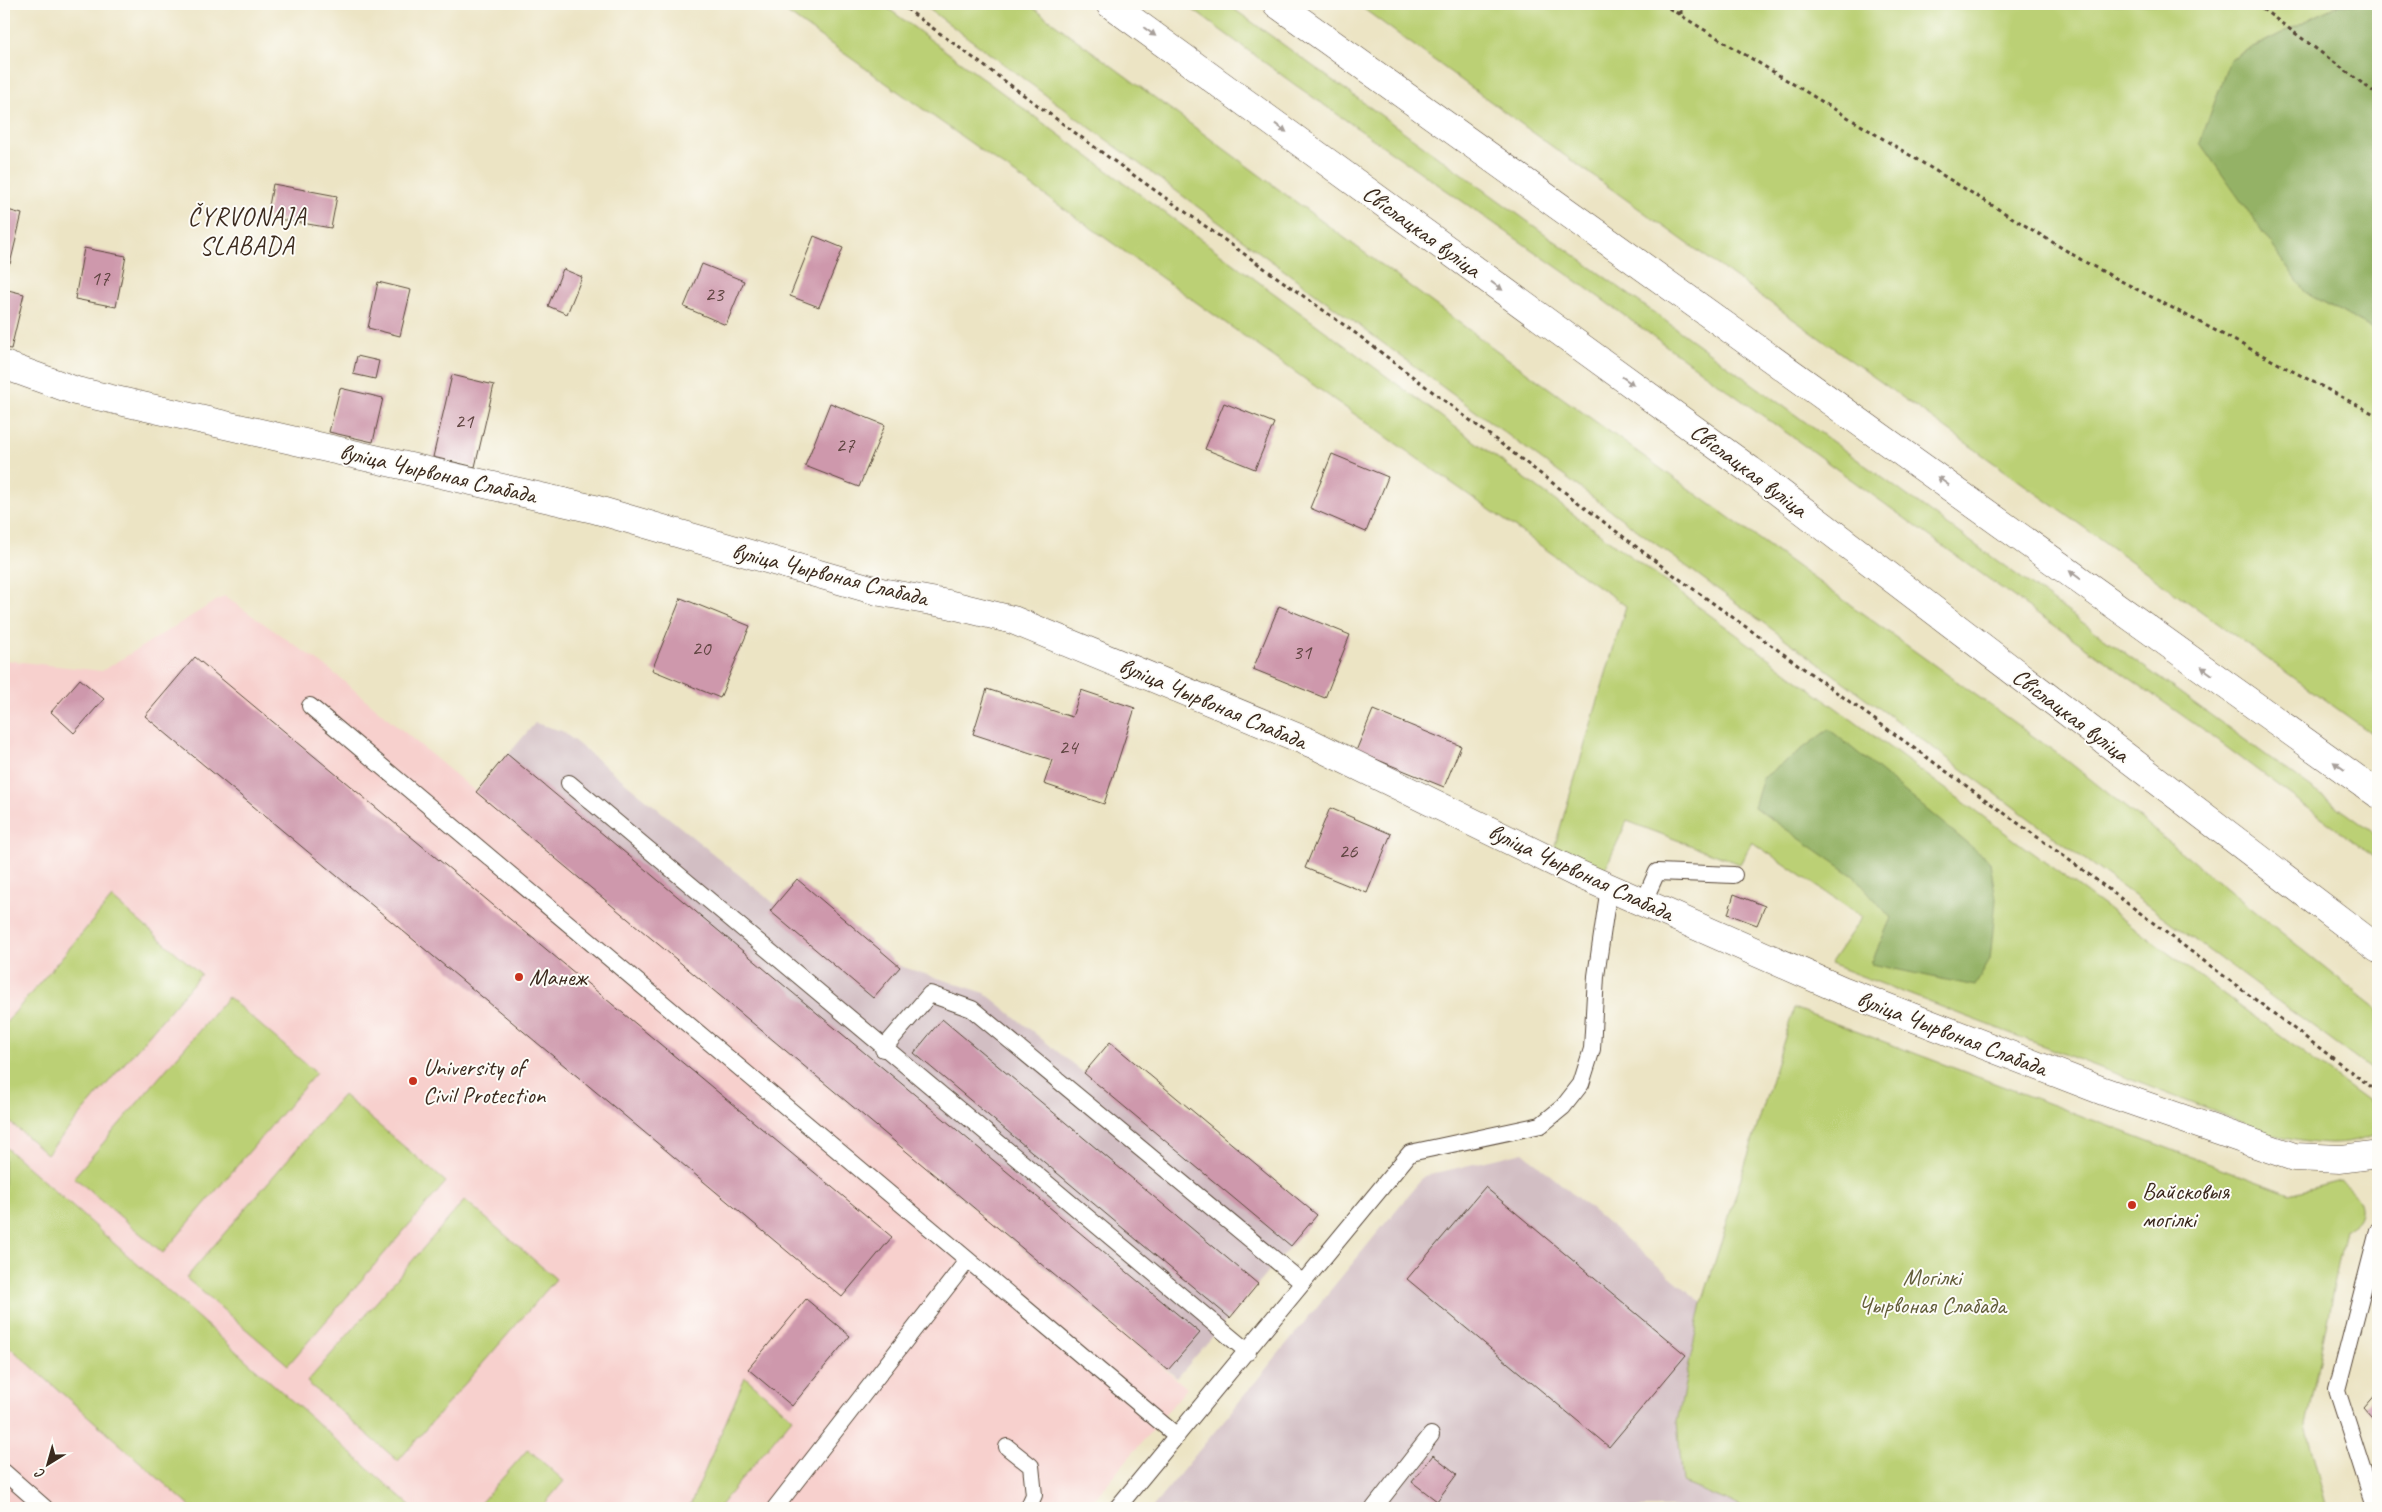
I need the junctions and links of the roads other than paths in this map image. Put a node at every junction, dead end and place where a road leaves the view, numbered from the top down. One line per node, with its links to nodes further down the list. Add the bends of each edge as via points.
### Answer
1 (1110, 4): 10 (main road, Свіслацкая вуліца, one-way to 10, via 1750,470)
2 (1277, 4): 6 (main road, one-way to 2)
3 (4, 365): 8 (main road, вуліца Чырвоная Слабада, via 76,391 594,509 881,592 1013,620 1313,744)
4 (310, 706): 14 (lane)
5 (569, 783): 11 (lane)
6 (2378, 794)
7 (1734, 875): 9 (lane, via 1657,872)
8 (1609, 887): 9 (main road, вуліца Чырвоная Слабада); 15 (lane, via 1596,976 1592,1049 1581,1084 1563,1107 1541,1125 1410,1153)
9 (1643, 903): 12 (main road, вуліца Чырвоная Слабада, via 1842,990 2103,1091 2249,1142 2294,1157 2341,1159)
10 (2378, 949)
11 (884, 1049): 15 (lane, via 930,994 972,1009); 16 (lane)
12 (2378, 1154)
13 (2378, 1231): 26 (lane, via 2337,1390)
14 (968, 1261): 18 (lane); 21 (lane)
15 (1304, 1283): 16 (lane)
16 (1248, 1352): 18 (lane)
17 (1431, 1434): 25 (lane)
18 (1177, 1436): 24 (lane)
19 (1007, 1447): 23 (lane, via 1031,1466 1034,1495)
20 (4, 1472): 22 (lane)
21 (778, 1507)
22 (45, 1508)
23 (1028, 1508)
24 (1117, 1508)
25 (1374, 1508)
26 (2375, 1508)

